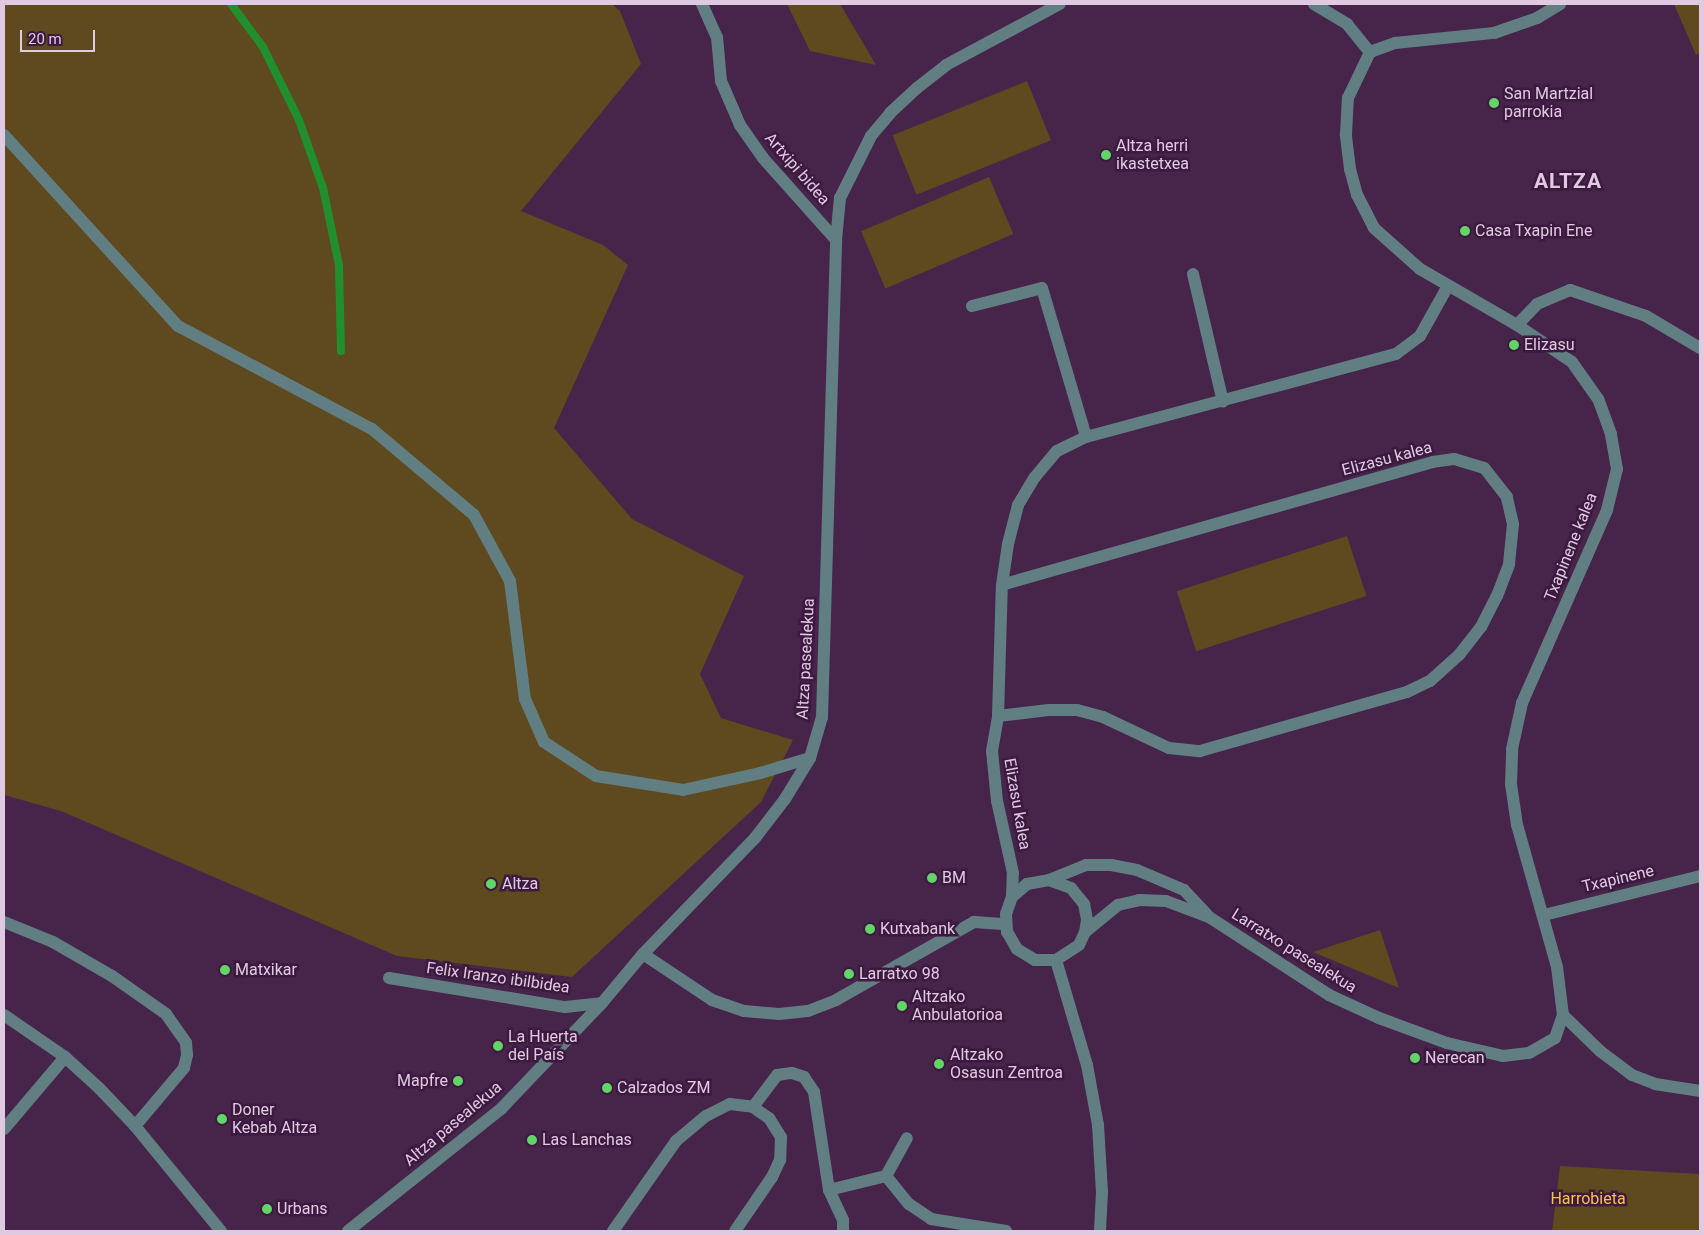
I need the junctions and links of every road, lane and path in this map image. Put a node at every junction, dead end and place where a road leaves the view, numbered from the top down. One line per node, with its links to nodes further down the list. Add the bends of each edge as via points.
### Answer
1 (702, 4): 7 (street, Artxipi bidea, via 717,37 720,81 740,125 763,158)
2 (1060, 4): 7 (street, Altza pasealekua, via 946,65 890,113 871,136 840,198)
3 (1314, 4): 5 (street, via 1347,24)
4 (1560, 4): 5 (street, via 1537,18 1494,33 1395,43)
5 (1370, 52): 9 (street, Txapinene kalea, via 1348,98 1346,134 1357,195 1374,228 1420,269)
6 (4, 135): 17 (street, via 178,326 372,429 474,515 510,581 525,699 544,742 596,776 683,790 760,774)
7 (836, 240): 17 (street, Altza pasealekua, via 822,718)
8 (1193, 274): 13 (street)
9 (1448, 286): 11 (street, Txapinene kalea); 13 (street, Elizasu kalea, via 1420,336 1396,354)
10 (972, 306): 14 (street, via 1042,288)
11 (1517, 325): 12 (street, via 1537,304 1570,290 1646,316); 21 (street, Txapinene kalea, via 1572,362 1598,399 1611,434 1617,469 1607,510 1522,703 1512,749 1517,825)
12 (1700, 348)
13 (1223, 402): 14 (street, Elizasu kalea)
14 (1086, 437): 15 (street, Elizasu kalea, via 1057,452 1035,477 1018,504)
15 (1002, 585): 16 (street, Elizasu kalea); 16 (street, Elizasu kalea, via 1433,462 1454,459 1484,468 1507,497 1513,524 1509,564 1481,627 1459,655 1430,680 1407,692 1200,751 1169,748 1103,717 1077,710)
16 (998, 716): 20 (street, Elizasu kalea, via 992,751 997,801 1013,873)
17 (810, 758): 26 (street, Altza pasealekua, via 785,800 755,838)
18 (1700, 876): 21 (street, Txapinene)
19 (1049, 880): 20 (street, via 1027,884); 22 (street, Larratxo pasealekua, via 1086,865 1137,870 1184,890); 25 (street, via 1071,888 1084,904)
20 (1012, 897): 24 (street)
21 (1544, 915): 31 (street, Txapinene kalea, via 1557,967)
22 (1208, 917): 25 (street, Larratxo pasealekua, via 1166,901 1139,900 1118,905); 31 (street, Larratxo pasealekua, via 1329,995 1447,1043 1503,1056 1529,1053 1555,1038)
23 (4, 922): 35 (street, via 53,942 112,976 166,1014 186,1043 184,1068)
24 (1006, 924): 26 (street, via 974,922 836,1000 808,1011 779,1014 744,1011 712,1000); 27 (street, via 1017,949 1035,960)
25 (1085, 932): 27 (street, via 1078,945)
26 (643, 954): 29 (street, Altza pasealekua)
27 (1056, 960): 46 (street, via 1087,1065 1098,1125 1102,1183)
28 (389, 978): 29 (street, Felix Iranzo ibilbidea, via 565,1007)
29 (602, 1003): 41 (street, Altza pasealekua, via 501,1109)
30 (4, 1015): 32 (street)
31 (1563, 1015): 33 (street, via 1600,1052 1632,1075 1655,1084)
32 (65, 1057): 35 (street); 36 (street)
33 (1700, 1091)
34 (754, 1107): 39 (street, via 777,1076 792,1074 804,1077 814,1092); 42 (street, via 730,1104 706,1116 676,1141); 43 (street, via 769,1118 781,1137 780,1160 772,1177)
35 (135, 1126): 40 (street)
36 (4, 1129)
37 (907, 1138): 38 (street)
38 (886, 1176): 39 (street); 45 (street, via 909,1204 931,1219)
39 (829, 1190): 44 (street, via 843,1220)
40 (221, 1231)
41 (348, 1231)
42 (613, 1231)
43 (734, 1231)
44 (843, 1231)
45 (1006, 1231)
46 (1100, 1231)

